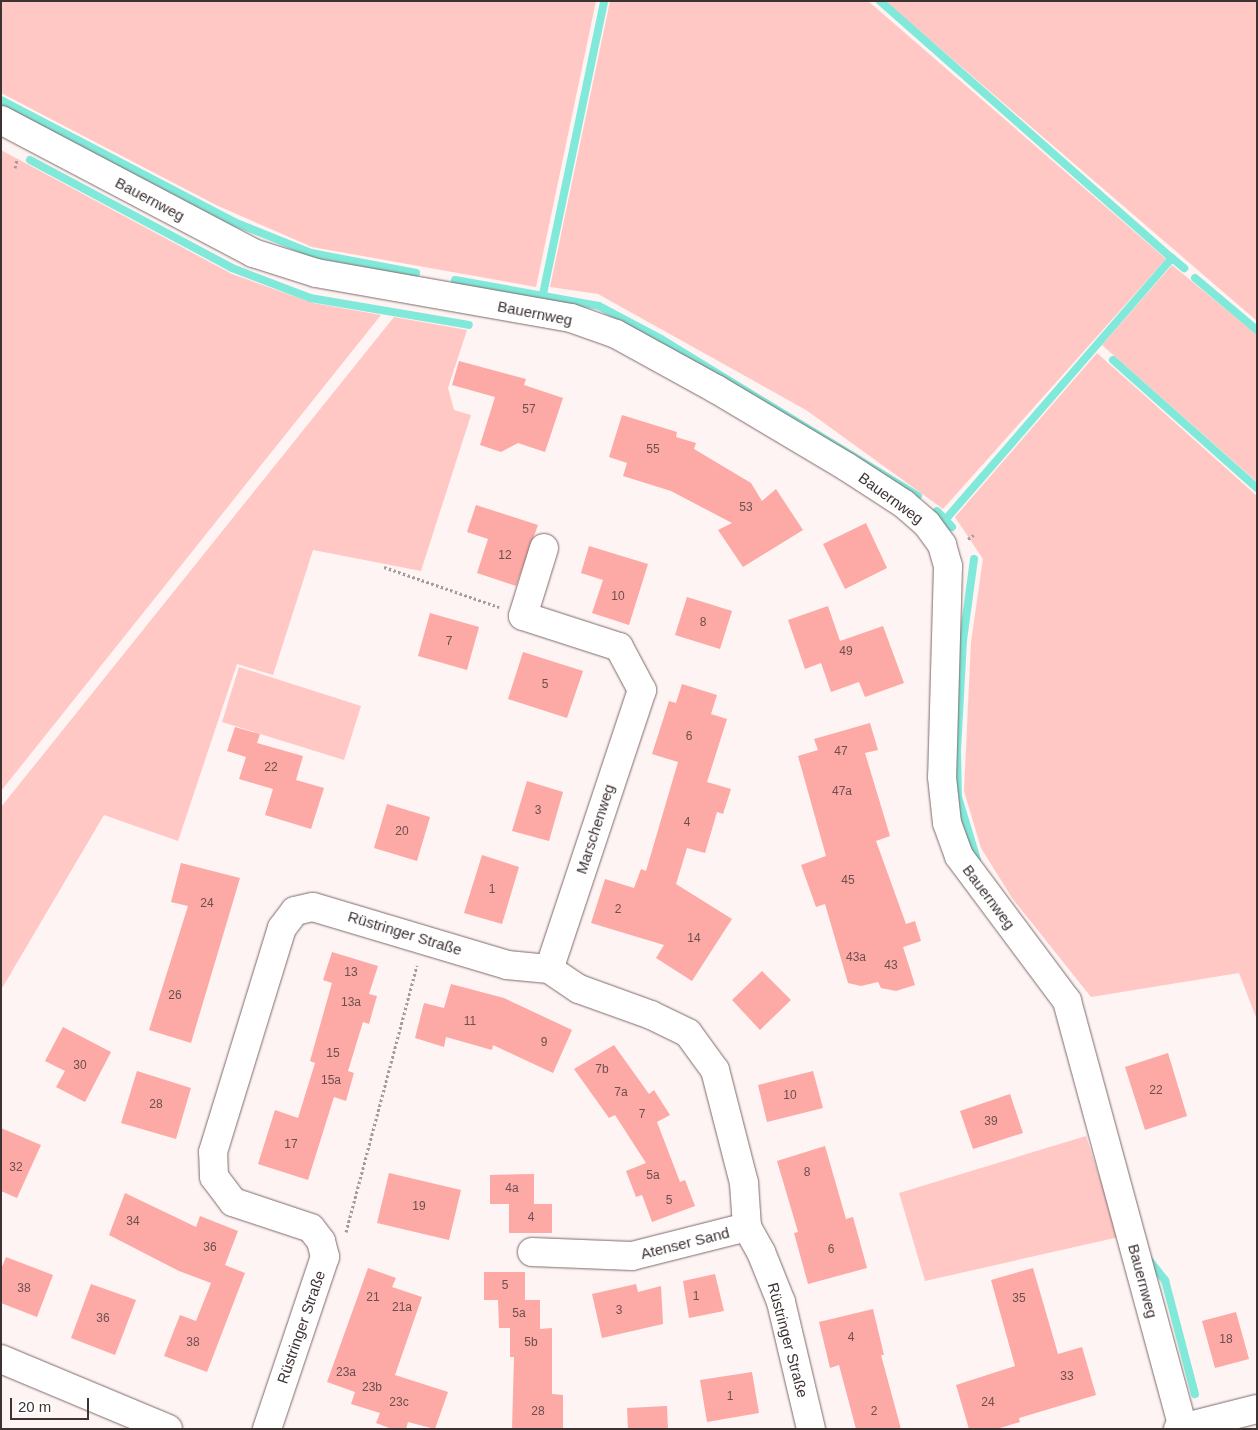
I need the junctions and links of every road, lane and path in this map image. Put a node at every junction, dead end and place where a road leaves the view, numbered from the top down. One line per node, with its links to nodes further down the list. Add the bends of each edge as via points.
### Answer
1 (1, 120): 12 (street, Bauernweg, via 253,253 316,273 571,318 616,334 848,467 904,504 927,524 942,545 948,566 942,776 947,823 959,856 1067,1001)
2 (544, 548): 4 (street)
3 (384, 568): 4 (path)
4 (523, 616): 6 (street, Marschenweg, via 619,647 642,690)
5 (424, 938): 6 (street, Rüstringer Straße, via 508,965); 8 (path, via 347,1231); 8 (street, Rüstringer Straße, via 313,907 295,911 282,928 213,1152 214,1177 234,1202 311,1228)
6 (549, 969): 7 (street, Rüstringer Straße, via 579,989 651,1015 688,1033 715,1070 744,1183)
7 (748, 1227): 9 (street, Atenser Sand, via 632,1256); 15 (street, Rüstringer Straße, via 762,1252 781,1302)
8 (321, 1241): 14 (street, Rüstringer Straße, via 325,1257)
9 (532, 1252)
10 (1, 1359): 13 (street)
11 (1257, 1409): 12 (street)
12 (1181, 1428)
13 (168, 1429)
14 (267, 1429)
15 (811, 1429)

